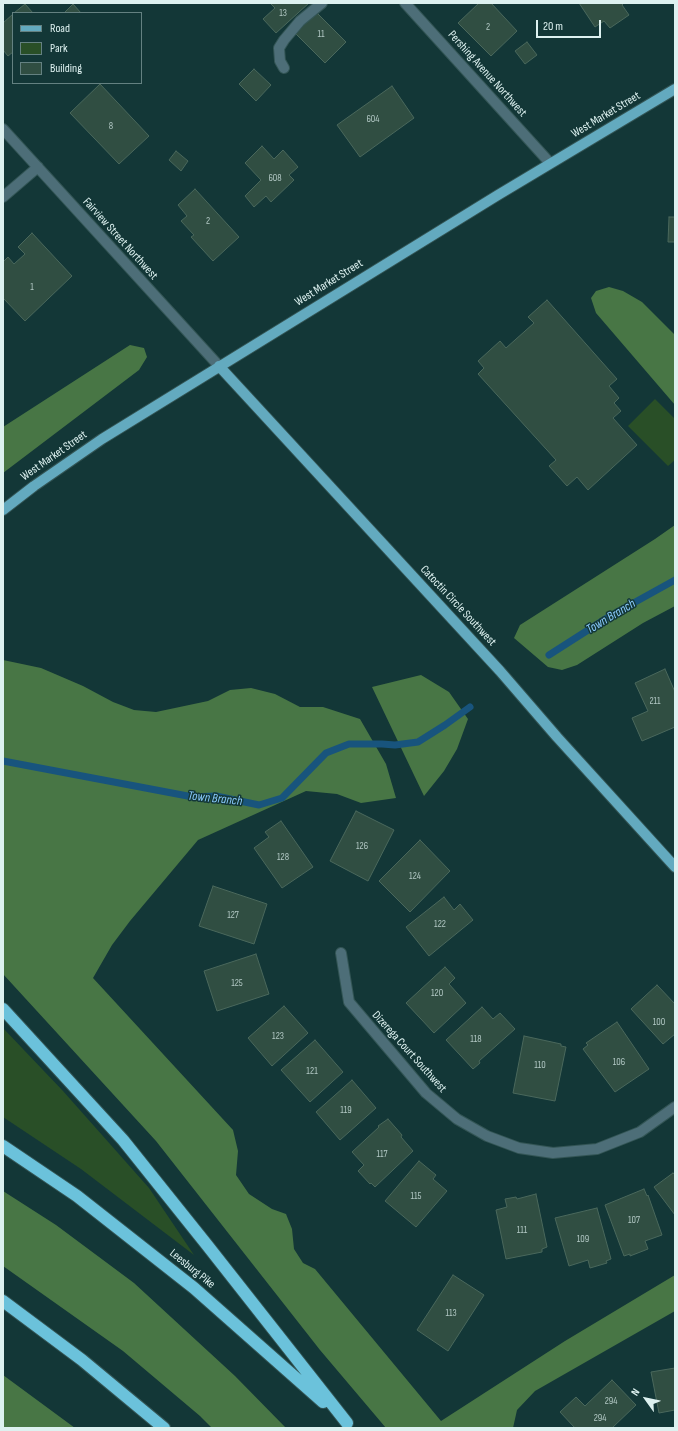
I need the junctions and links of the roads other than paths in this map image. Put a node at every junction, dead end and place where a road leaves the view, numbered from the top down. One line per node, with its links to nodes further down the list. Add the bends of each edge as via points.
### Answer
1 (322, 3): 3 (street, via 300,22 279,48 280,61)
2 (405, 3): 6 (street, Pershing Avenue Northwest)
3 (284, 68)
4 (675, 89): 6 (main road, West Market Street)
5 (3, 128): 7 (street, Fairview Street Northwest)
6 (550, 163): 9 (main road, West Market Street)
7 (38, 167): 8 (street); 9 (street, Fairview Street Northwest)
8 (3, 197)
9 (219, 366): 10 (main road, West Market Street, via 102,439); 11 (main road, Catoctin Circle Southwest, via 500,671)
10 (3, 510)
11 (675, 867)
12 (341, 953): 14 (street, Dizerega Court Southwest, via 349,1002 426,1093 457,1119 487,1136 519,1148 553,1153 597,1149 640,1132)
13 (3, 1009): 17 (highway, via 123,1140)
14 (675, 1107)
15 (3, 1146): 17 (highway, Leesburg Pike, via 76,1196 194,1288)
16 (3, 1301): 18 (highway, via 82,1360)
17 (349, 1426)
18 (164, 1428)

